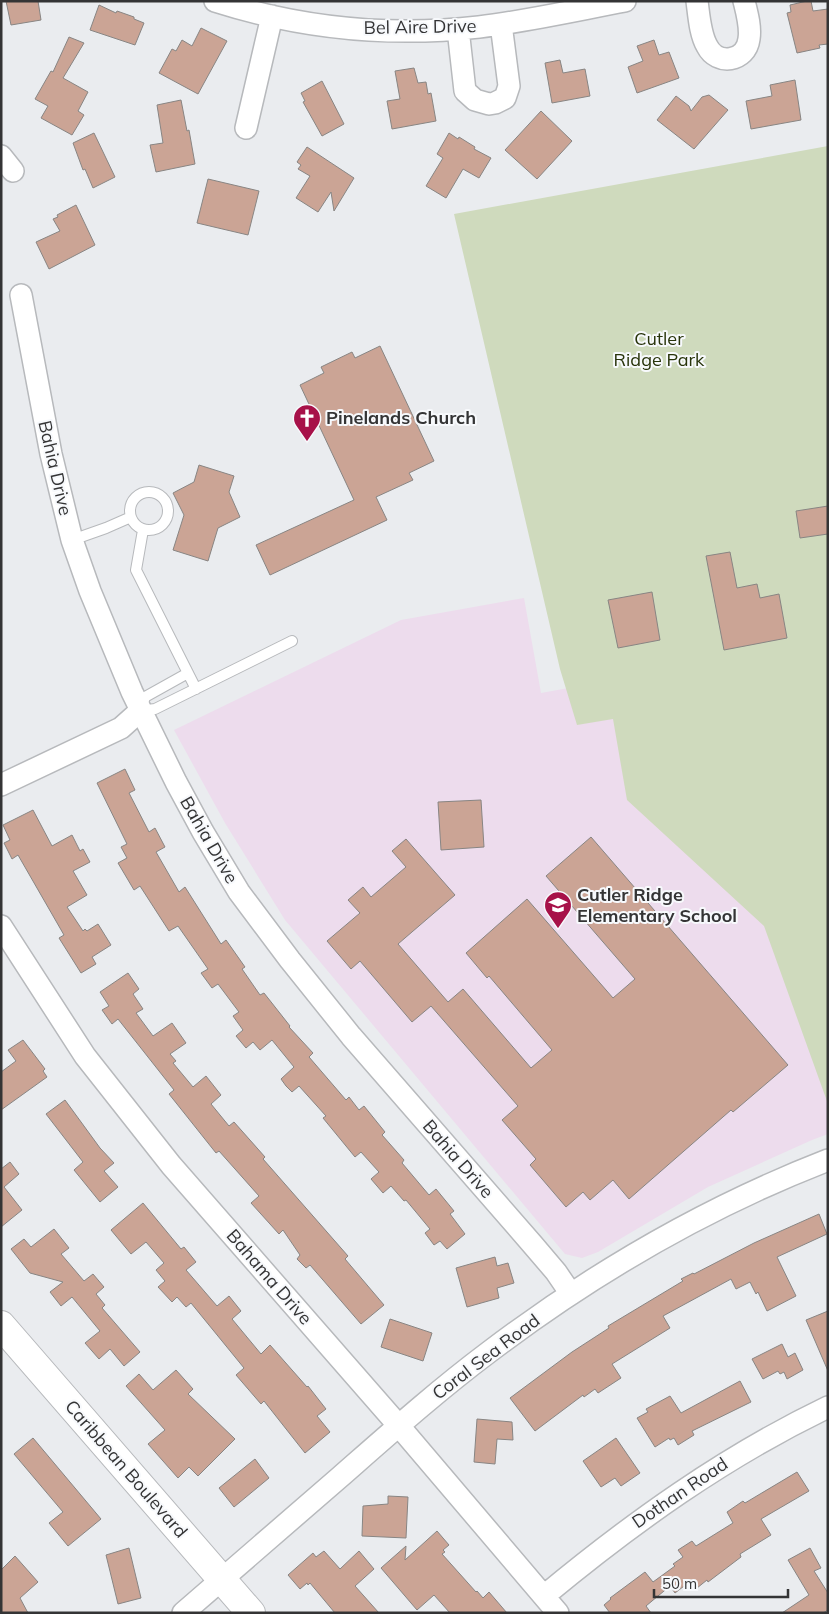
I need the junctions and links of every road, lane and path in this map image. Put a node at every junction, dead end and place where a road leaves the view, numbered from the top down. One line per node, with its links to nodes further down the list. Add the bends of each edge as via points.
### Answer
1 (215, 1): 5 (street, Bel Aire Drive)
2 (625, 1): 6 (street, Bel Aire Drive)
3 (697, 1): 4 (street, via 707,47 718,57 731,59 746,50 750,38)
4 (744, 1)
5 (272, 16): 7 (street, Bel Aire Drive, via 366,30); 8 (street)
6 (501, 24): 7 (street, Bel Aire Drive); 7 (street, via 509,86 505,98 489,104 475,100 466,90)
7 (458, 29)
8 (246, 128)
9 (21, 295): 12 (street, Bahia Drive, via 51,454)
10 (131, 517): 11 (lane); 11 (lane, via 131,504 139,494 151,491 163,497 169,508 166,521 156,529); 12 (lane)
11 (143, 530): 14 (lane, via 136,570)
12 (72, 540): 16 (street, Bahia Drive)
13 (292, 641): 15 (lane)
14 (188, 673): 15 (lane); 16 (lane, via 145,697)
15 (196, 689): 16 (lane, via 155,709)
16 (140, 711): 17 (street, via 120,728); 20 (street, Bahia Drive, via 217,856 263,925 316,993 539,1252)
17 (1, 785)
18 (1, 926): 23 (street, Bahama Drive, via 85,1056 129,1114)
19 (828, 1160): 20 (street, Coral Sea Road, via 712,1213)
20 (571, 1294): 23 (street, Coral Sea Road, via 490,1352)
21 (1, 1325): 24 (street, Caribbean Boulevard)
22 (828, 1407): 25 (street, Dothan Road, via 766,1438 704,1476 619,1536)
23 (398, 1426): 24 (street, Coral Sea Road); 25 (street, Bahama Drive)
24 (222, 1580): 26 (street, Coral Sea Road); 27 (street, Caribbean Boulevard)
25 (544, 1596): 28 (street, Bahama Drive)
26 (184, 1613)
27 (251, 1613)
28 (558, 1613)

